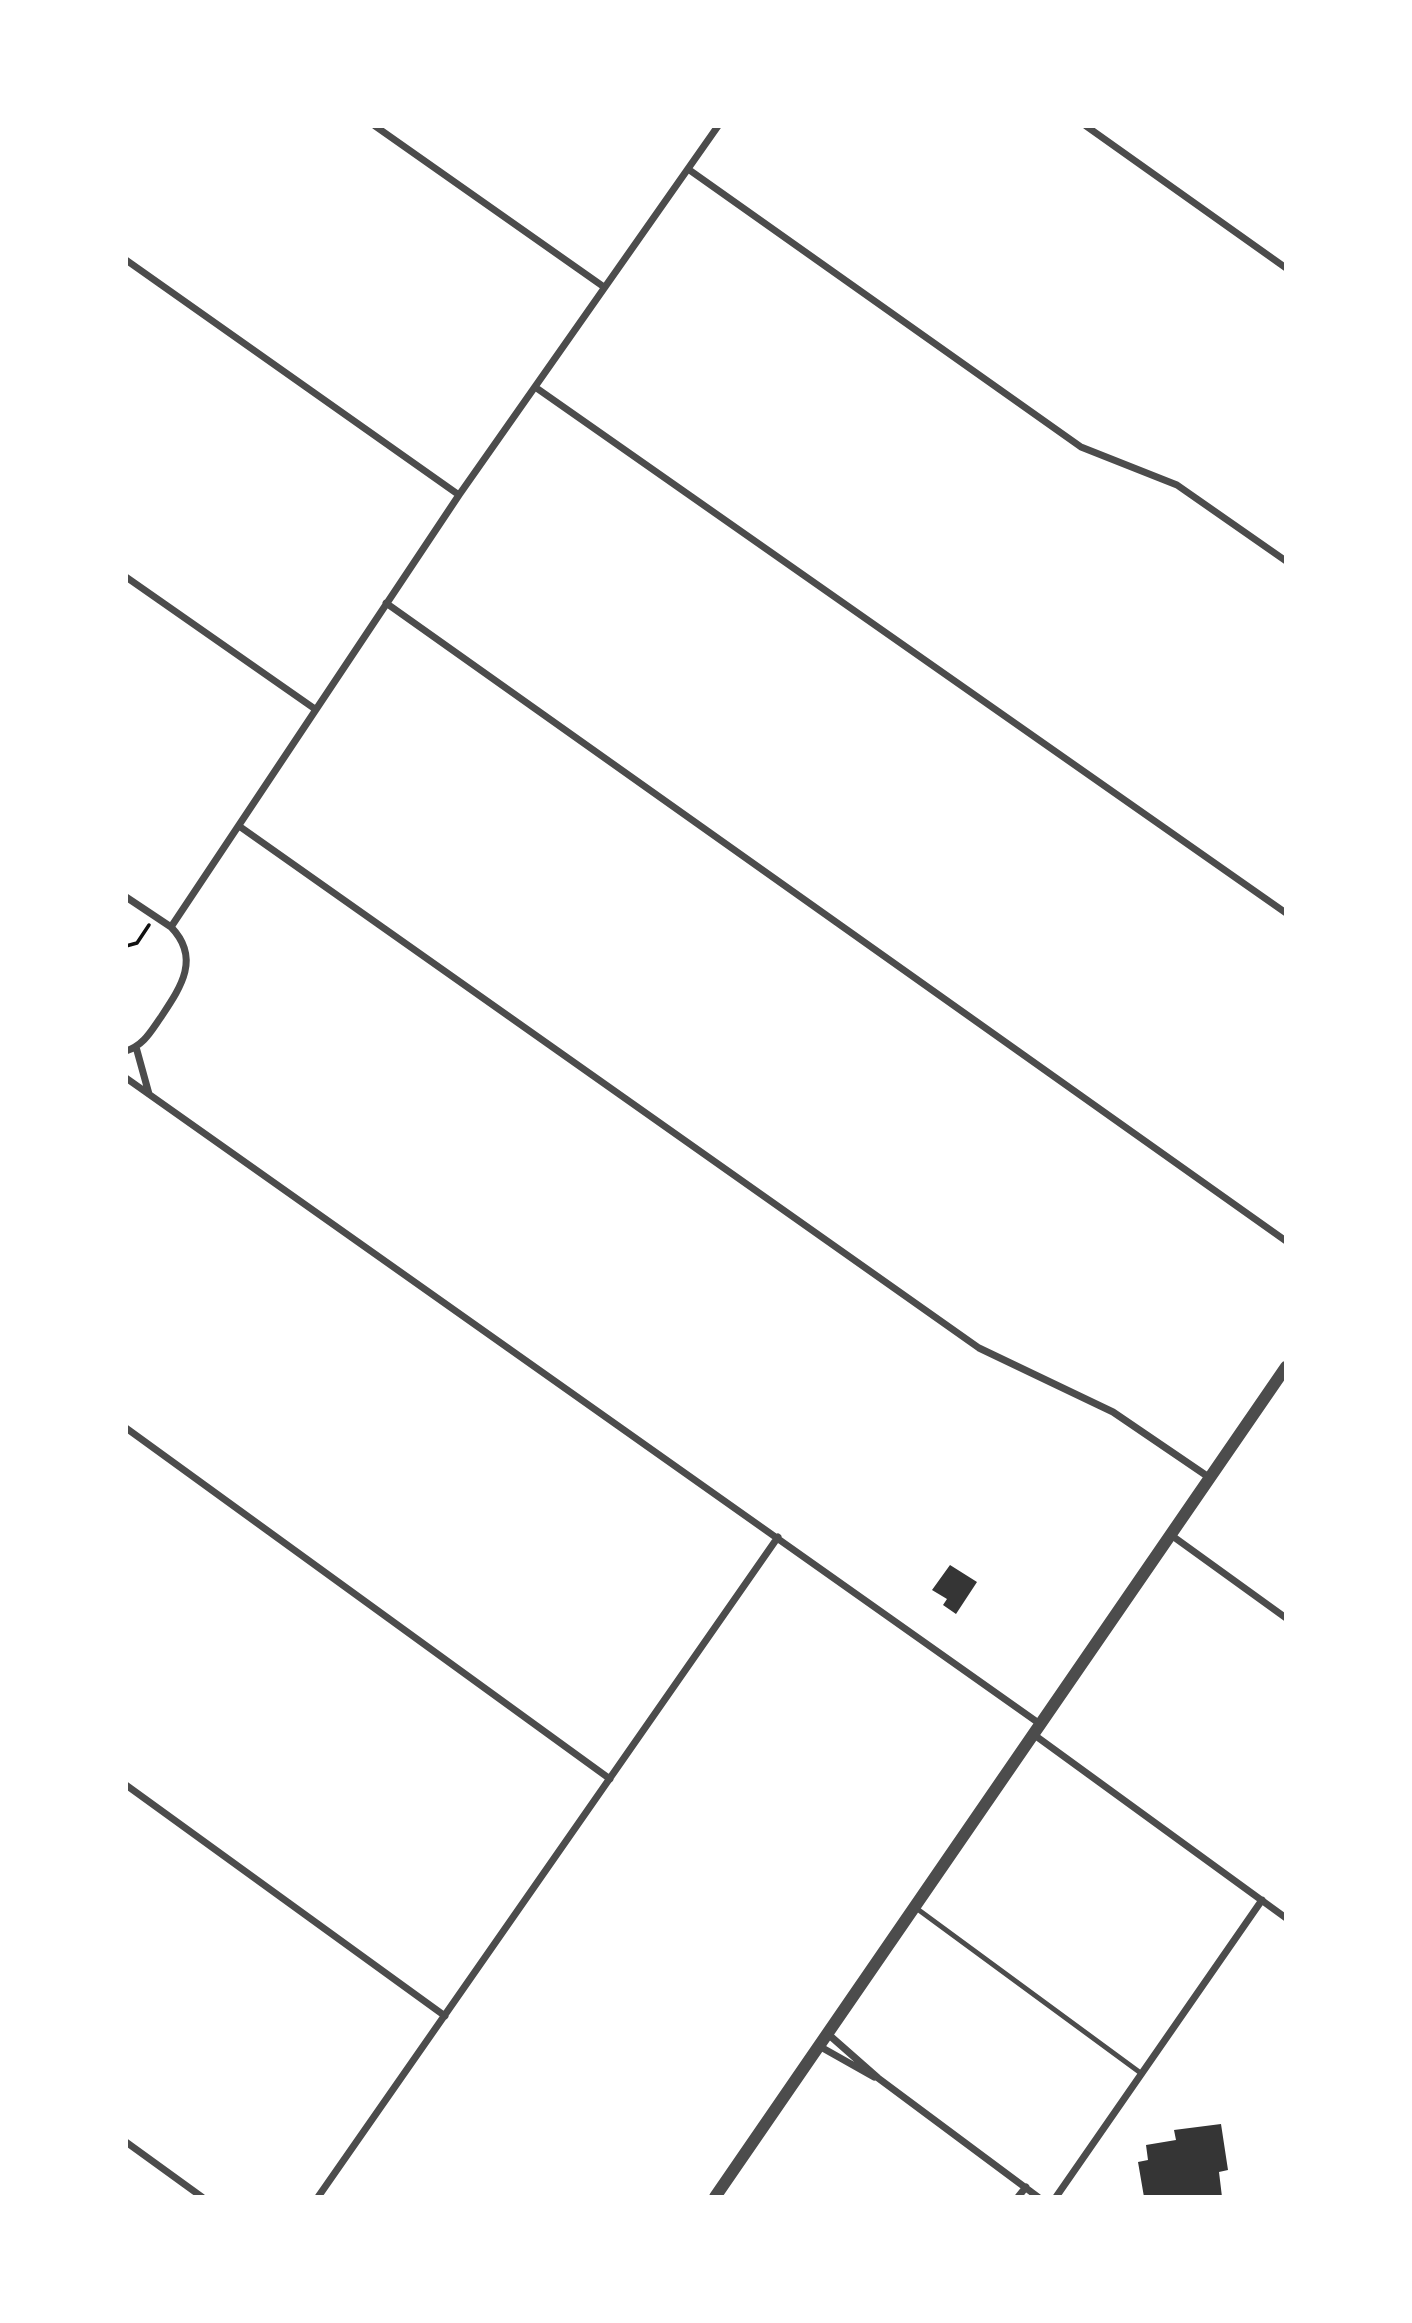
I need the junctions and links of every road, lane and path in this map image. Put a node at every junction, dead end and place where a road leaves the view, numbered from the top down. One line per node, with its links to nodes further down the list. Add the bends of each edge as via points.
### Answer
1 (375, 126): 7 (street)
2 (718, 126): 4 (street)
3 (1086, 126): 6 (street)
4 (688, 169): 7 (street); 10 (street, via 1081,447 1177,485)
5 (126, 260): 9 (street)
6 (1286, 268)
7 (604, 287): 8 (street)
8 (535, 387): 9 (street); 16 (street)
9 (459, 495): 12 (street)
10 (1286, 561)
11 (126, 577): 13 (street)
12 (386, 603): 13 (street); 24 (street)
13 (315, 709): 14 (street)
14 (239, 827): 18 (street); 27 (street, via 979,1348 1113,1412)
15 (126, 897): 17 (street)
16 (1286, 913)
17 (154, 916): 18 (street); 19 (path, via 140,940)
18 (171, 928): 20 (street, via 186,951 185,975 146,1039)
19 (126, 946)
20 (136, 1047): 21 (street); 23 (street)
21 (126, 1051)
22 (126, 1078): 23 (street)
23 (149, 1094): 29 (street)
24 (1286, 1241)
25 (1286, 1367): 27 (street)
26 (126, 1428): 32 (street)
27 (1210, 1478): 28 (street)
28 (1171, 1535): 30 (street); 31 (street)
29 (778, 1537): 31 (street); 32 (street)
30 (1286, 1618)
31 (1037, 1729): 34 (street); 35 (street)
32 (610, 1779): 37 (street)
33 (126, 1785): 37 (street)
34 (1262, 1900): 36 (street); 40 (street)
35 (915, 1906): 38 (street); 40 (lane)
36 (1286, 1918)
37 (445, 2016): 45 (street)
38 (828, 2034): 39 (street); 41 (street)
39 (819, 2046): 41 (street); 46 (street)
40 (1142, 2074): 49 (street)
41 (878, 2078): 43 (street)
42 (126, 2142): 44 (street)
43 (1026, 2187): 47 (street); 48 (street)
44 (202, 2197)
45 (318, 2197)
46 (715, 2197)
47 (1018, 2197)
48 (1038, 2197)
49 (1056, 2197)

